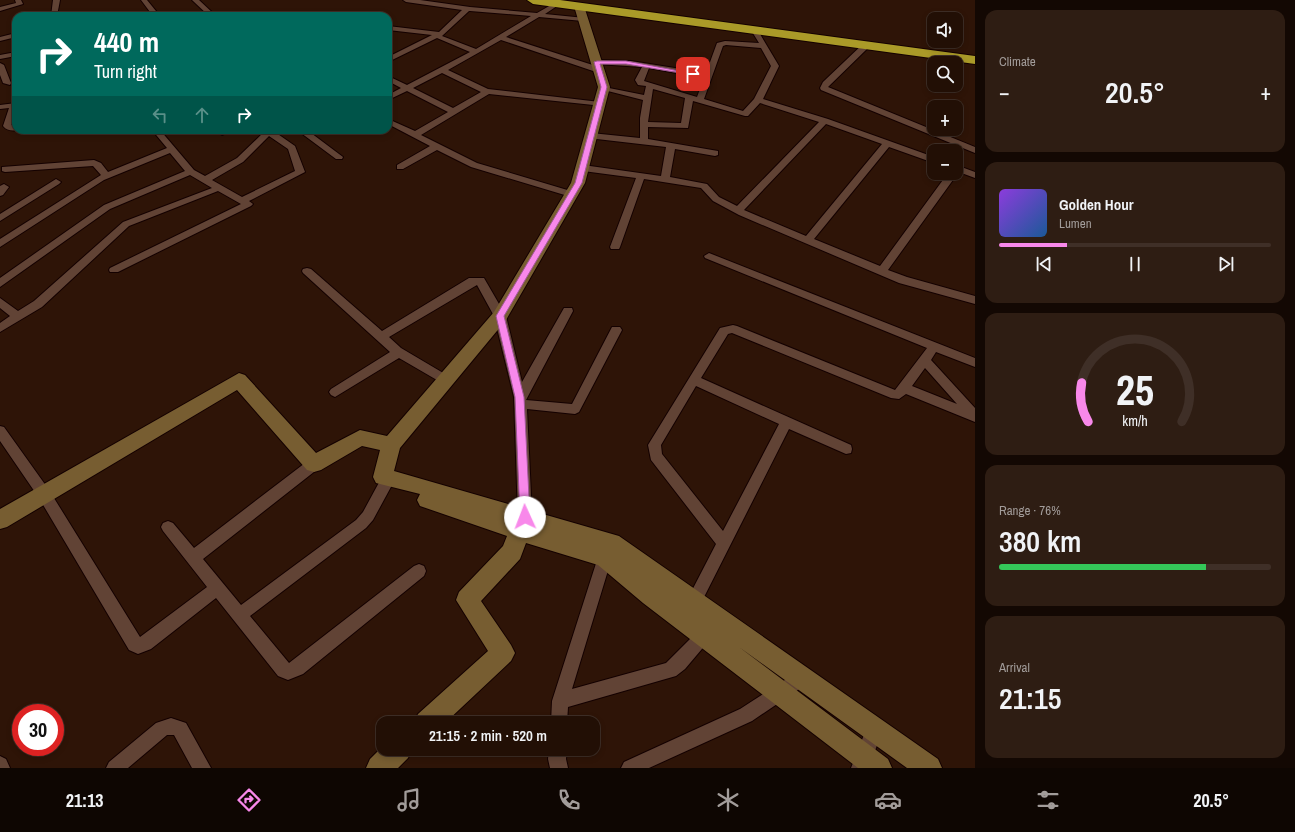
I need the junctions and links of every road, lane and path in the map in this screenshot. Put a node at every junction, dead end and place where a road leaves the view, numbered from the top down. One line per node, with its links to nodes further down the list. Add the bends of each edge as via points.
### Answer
1 (18, 0): 8 (street, via 20,4)
2 (57, 0): 10 (street)
3 (146, 0): 11 (street)
4 (195, 0): 12 (street)
5 (406, 0): 9 (street)
6 (533, 0): 7 (highway)
7 (558, 3): 13 (highway); 14 (street)
8 (0, 9)
9 (468, 9): 14 (street); 17 (street, via 448,30)
10 (55, 12)
11 (152, 12)
12 (208, 12)
13 (581, 12): 14 (street); 16 (highway); 29 (street)
14 (539, 15): 19 (street)
15 (392, 29): 17 (street)
16 (755, 30): 21 (highway); 22 (street)
17 (439, 35): 23 (street); 26 (street)
18 (12, 36): 20 (street)
19 (501, 38): 23 (street); 29 (street)
20 (0, 39)
21 (867, 45): 27 (highway); 63 (street, via 824,88)
22 (765, 46): 32 (street, via 722,44); 43 (street, via 775,66)
23 (476, 52): 31 (street)
24 (12, 55): 25 (street)
25 (0, 57)
26 (392, 58)
27 (975, 60)
28 (0, 65): 34 (street)
29 (598, 66): 30 (street, via 626,62); 39 (street)
30 (646, 66): 32 (street); 35 (street, via 639,80)
31 (441, 70): 36 (street); 37 (street)
32 (708, 76): 42 (street)
33 (392, 80): 36 (street)
34 (3, 84)
35 (650, 85): 40 (street); 41 (street)
36 (406, 88): 38 (street); 46 (street)
37 (488, 91): 39 (street); 46 (street)
38 (392, 96)
39 (602, 96): 41 (street); 57 (street)
40 (689, 97): 42 (street); 50 (street, via 685,126)
41 (648, 98): 50 (street)
42 (700, 100): 43 (street, via 744,114)
43 (758, 100): 48 (street)
44 (12, 105): 45 (street)
45 (0, 107)
46 (454, 112): 56 (street)
47 (12, 113): 51 (street, via 7,126)
48 (825, 120): 59 (street); 82 (street)
49 (392, 122): 56 (street)
50 (644, 124): 58 (street)
51 (12, 127)
52 (161, 134): 62 (street)
53 (265, 134): 76 (street, via 240,160)
54 (272, 134): 81 (street, via 292,148 300,172)
55 (306, 134): 65 (street)
56 (415, 135): 60 (street)
57 (591, 136): 58 (street); 68 (street)
58 (644, 141): 61 (street)
59 (887, 143): 66 (street); 84 (street)
60 (437, 146): 67 (street); 80 (street, via 479,166)
61 (671, 146): 64 (street); 75 (street)
62 (172, 149): 70 (street); 73 (street)
63 (975, 150)
64 (715, 153)
65 (339, 157)
66 (927, 157)
67 (400, 167)
68 (582, 168): 74 (street); 80 (street, via 578,183)
69 (5, 169): 73 (street, via 91,163 98,165)
70 (191, 172): 76 (street); 91 (street, via 107,207)
71 (963, 172): 72 (street)
72 (975, 175)
73 (106, 176): 85 (street)
74 (641, 176): 75 (street); 86 (street)
75 (665, 179): 82 (street, via 707,188 714,198)
76 (206, 180): 79 (street)
77 (949, 180): 89 (street)
78 (56, 182): 83 (street)
79 (219, 188): 81 (street); 96 (street, via 126,224 38,304)
80 (571, 194): 95 (street)
81 (242, 201): 88 (street, via 248,204)
82 (738, 211): 84 (street)
83 (0, 218)
84 (808, 240): 89 (street)
85 (0, 244)
86 (615, 247)
87 (709, 256): 100 (street)
88 (114, 270)
89 (882, 271): 92 (street, via 909,282)
90 (307, 272): 99 (street)
91 (0, 283)
92 (975, 300)
93 (0, 302): 96 (street)
94 (568, 311): 108 (street)
95 (500, 316): 99 (street, via 480,281 476,280); 104 (street); 108 (street)
96 (18, 317): 97 (street)
97 (0, 328)
98 (616, 330): 108 (street, via 575,409)
99 (381, 337): 101 (street)
100 (934, 347): 102 (street); 103 (street)
101 (399, 352): 104 (street); 107 (street)
102 (924, 360): 106 (street); 109 (street)
103 (975, 363)
104 (446, 380): 112 (street)
105 (694, 380): 106 (street, via 724,331 733,329 890,394 899,394); 110 (street); 120 (street, via 654,446 654,451)
106 (904, 388): 109 (street)
107 (335, 392)
108 (520, 401): 118 (street)
109 (975, 417)
110 (786, 422): 113 (street); 120 (street)
111 (0, 431): 116 (street)
112 (391, 445): 114 (street, via 360,438); 115 (street)
113 (846, 449)
114 (314, 464): 116 (street, via 240,380); 122 (street)
115 (385, 479): 118 (street, via 394,488); 127 (street, via 368,516 360,524)
116 (44, 494): 117 (street); 124 (street, via 130,637 138,646 146,643)
117 (0, 520)
118 (522, 524): 121 (street); 132 (street, via 512,552 467,600 503,653)
119 (168, 528): 122 (street)
120 (724, 542): 126 (street)
121 (594, 545): 125 (street); 131 (street)
122 (193, 558): 124 (street)
123 (419, 571): 127 (street, via 288,672)
124 (217, 588): 127 (street)
125 (657, 588): 126 (street); 128 (street)
126 (694, 602): 128 (street)
127 (239, 615)
128 (712, 627): 129 (street); 130 (street); 131 (street, via 670,670)
129 (802, 677): 130 (street); 134 (street)
130 (780, 692): 137 (street); 144 (street, via 742,717)
131 (560, 701): 133 (street)
132 (435, 716)
133 (559, 716)
134 (875, 728): 137 (street); 145 (street)
135 (392, 756): 142 (street)
136 (557, 756): 143 (street)
137 (868, 764)
138 (0, 765): 139 (street)
139 (1, 768)
140 (115, 768): 141 (street, via 162,729 175,726 180,730)
141 (202, 768)
142 (379, 768)
143 (559, 768)
144 (630, 768)
145 (929, 768)

